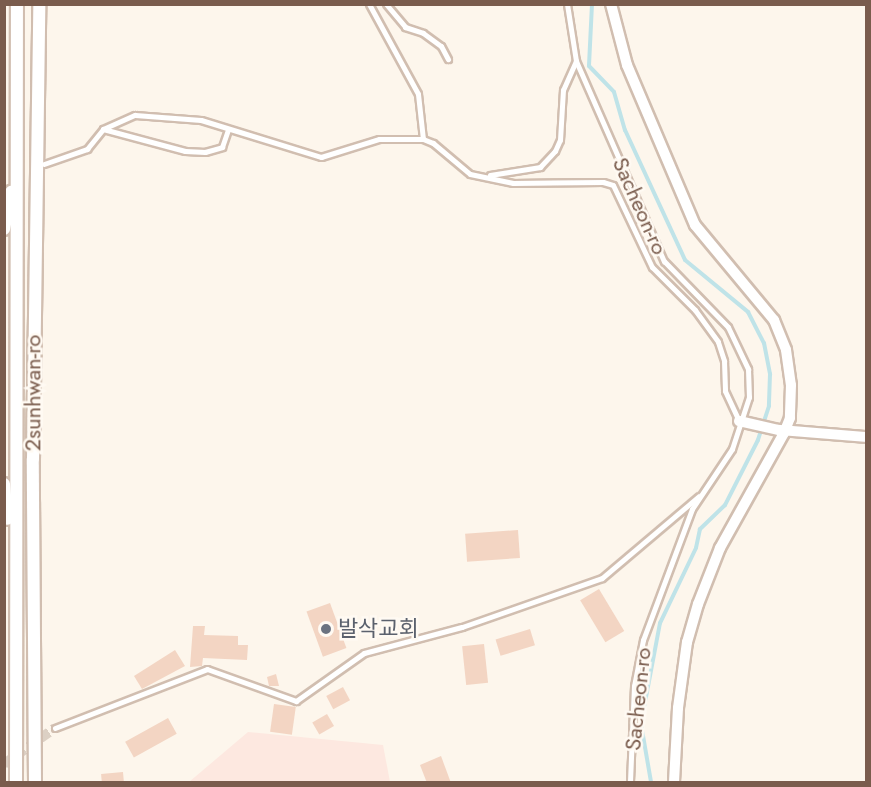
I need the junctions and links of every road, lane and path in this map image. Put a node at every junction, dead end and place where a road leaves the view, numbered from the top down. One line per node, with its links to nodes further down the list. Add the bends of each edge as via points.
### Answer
1 (17, 4): 12 (street, 2sunhwan-ro)
2 (39, 4): 24 (street, 2sunhwan-ro, via 33,459)
3 (369, 4): 11 (lane, via 418,94)
4 (386, 4): 7 (lane, via 405,27 423,33 441,46)
5 (567, 4): 8 (lane, Sacheon-ro)
6 (611, 4): 17 (street, via 627,65 695,225 764,304 782,334 791,385 790,418)
7 (448, 59)
8 (576, 61): 14 (lane, via 563,90 560,140 555,151 540,167); 16 (lane, Sacheon-ro, via 664,261 737,341 748,369 749,397)
9 (103, 129): 10 (lane, via 135,115 201,120); 10 (lane, via 185,152 222,147); 13 (lane, via 87,149)
10 (228, 130): 11 (lane, via 321,158 379,139)
11 (423, 139): 14 (lane, via 433,142 462,170)
12 (17, 164): 15 (street); 21 (street, 2sunhwan-ro)
13 (44, 164)
14 (483, 176): 16 (lane, via 513,183 613,185 652,267 695,310 718,342 724,361 725,391)
15 (4, 229)
16 (743, 422): 17 (street); 20 (lane, Sacheon-ro, via 732,449)
17 (782, 430): 18 (street); 26 (street, via 720,548 698,604 687,642 678,708)
18 (867, 438)
19 (4, 484): 21 (street)
20 (704, 492): 22 (lane, via 602,578 462,627 364,653 296,701 207,669); 25 (lane, Sacheon-ro, via 672,556 643,640 634,686)
21 (15, 632): 23 (street, 2sunhwan-ro)
22 (55, 728)
23 (16, 783)
24 (35, 783)
25 (630, 783)
26 (674, 783)

